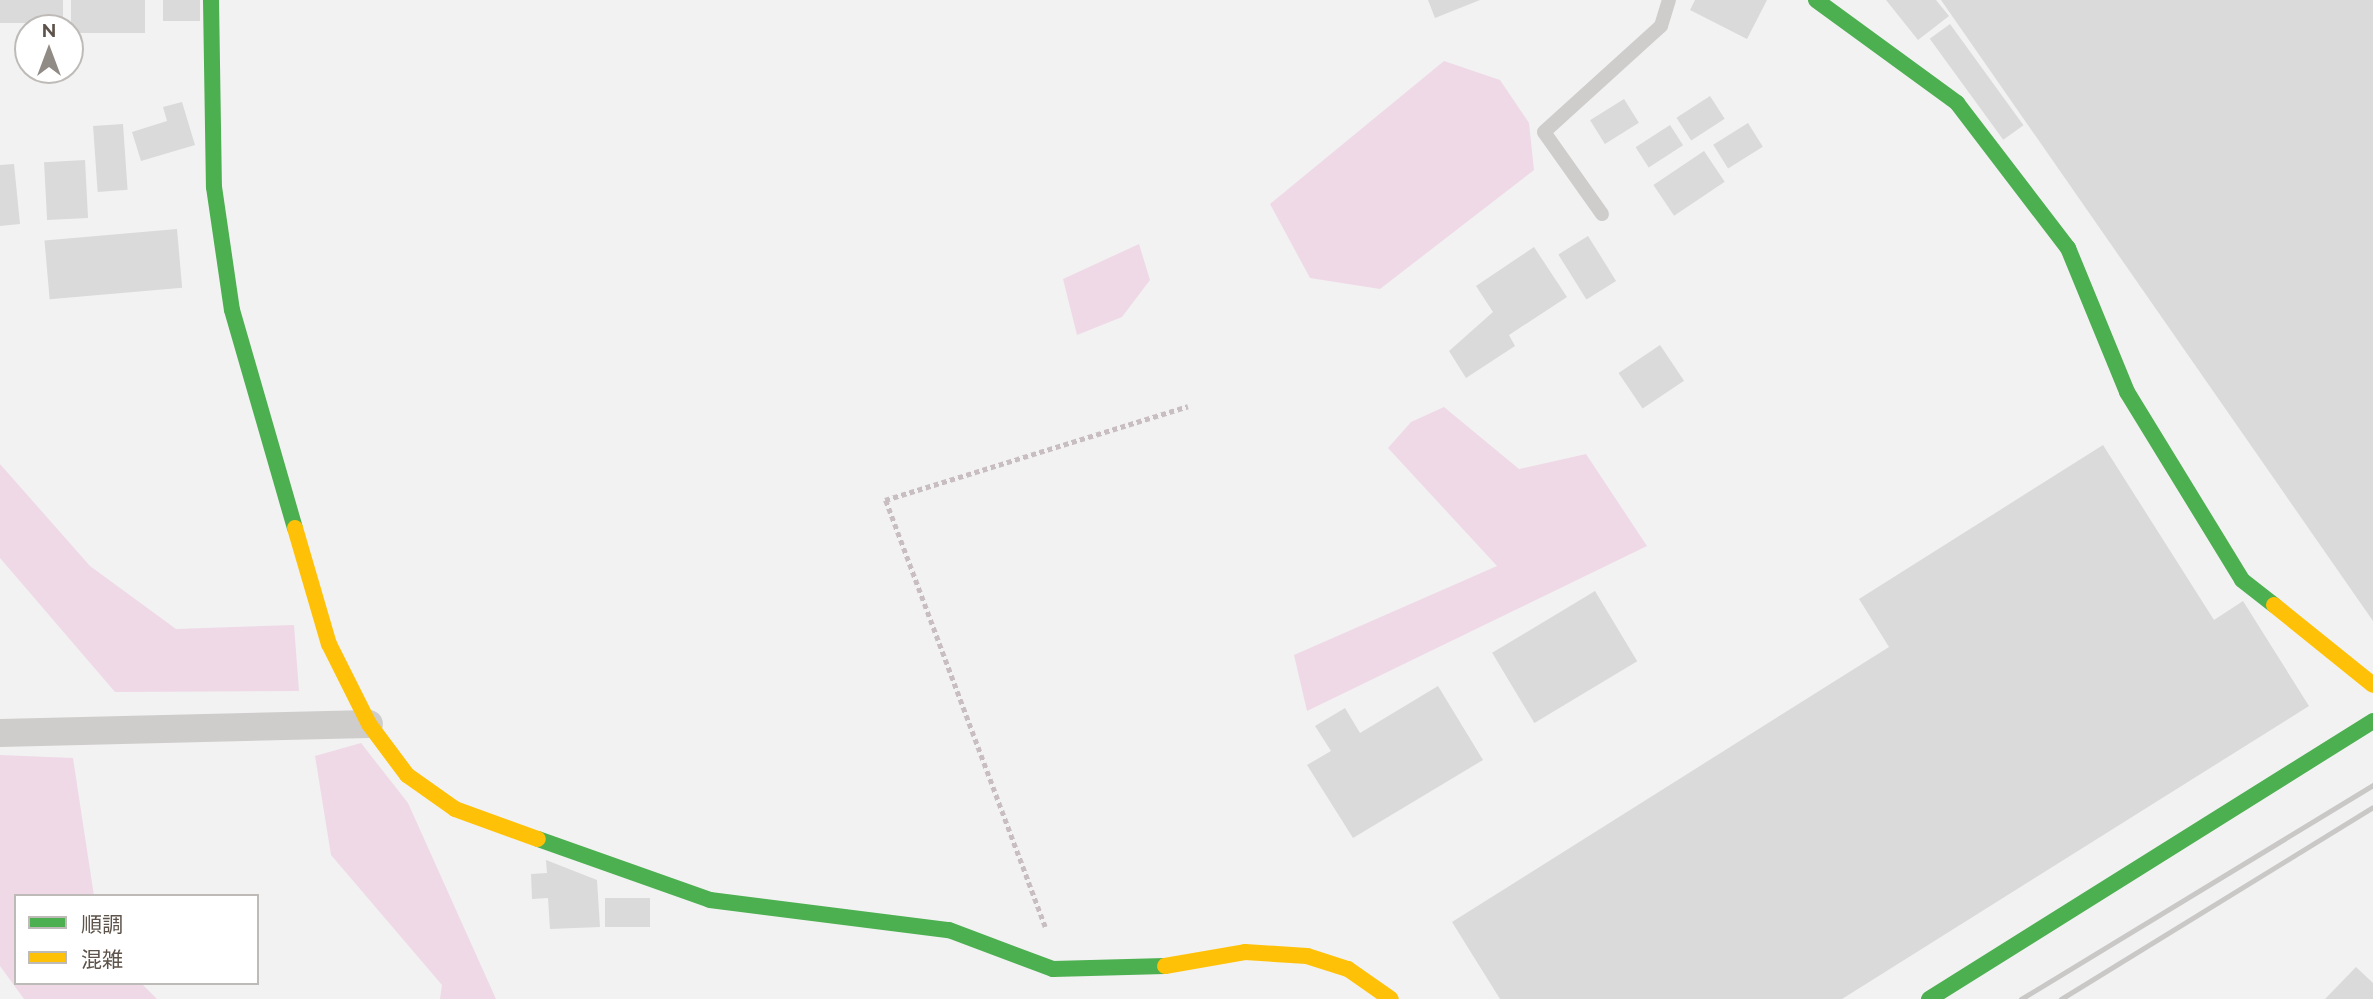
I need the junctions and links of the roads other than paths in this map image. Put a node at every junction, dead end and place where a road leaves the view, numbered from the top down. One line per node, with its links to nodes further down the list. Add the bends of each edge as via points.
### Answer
1 (211, 0): 7 (street, via 214,187 232,310 329,644)
2 (1669, 0): 4 (lane, via 1661,26 1544,132)
3 (1816, 0): 5 (street, via 1957,103 2068,248 2127,392 2242,580)
4 (1602, 214)
5 (2373, 685)
6 (2373, 721): 10 (street)
7 (369, 724): 8 (street); 9 (street, via 407,775 454,809 555,849 710,900 949,930 1053,969 1155,967 1245,952 1307,956 1348,968)
8 (0, 733)
9 (1391, 999)
10 (1928, 999)

